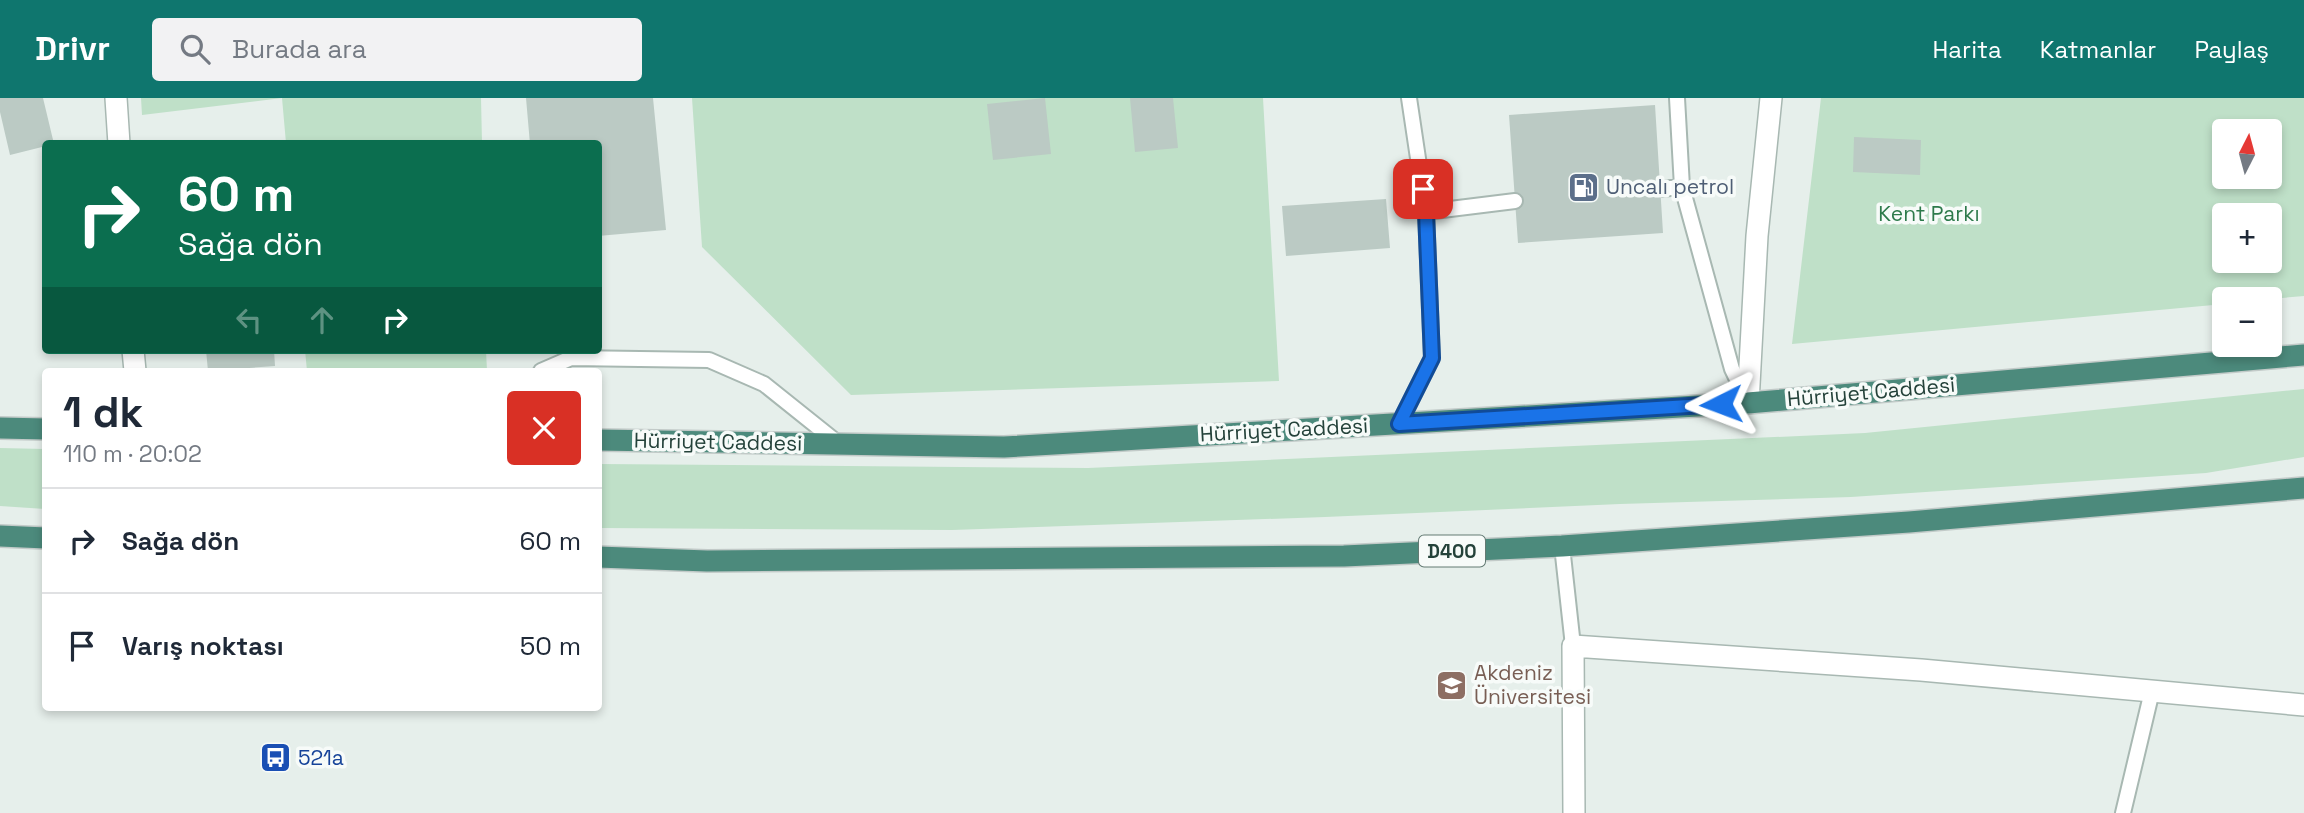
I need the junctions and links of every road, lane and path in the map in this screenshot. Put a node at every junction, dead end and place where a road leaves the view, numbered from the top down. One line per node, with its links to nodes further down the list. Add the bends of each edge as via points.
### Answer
1 (116, 98): 5 (street)
2 (1409, 98): 9 (lane)
3 (1677, 98): 6 (lane)
4 (1770, 98): 12 (street, via 1756,236)
5 (119, 140)
6 (1682, 187): 7 (lane); 12 (lane, via 1732,369)
7 (1660, 189)
8 (1515, 201): 9 (lane)
9 (1426, 212): 13 (lane, via 1432,358)
10 (2304, 355): 12 (highway, Hürriyet Caddesi)
11 (548, 368): 17 (lane, via 571,358 709,360 764,384)
12 (1748, 403): 13 (highway, Hürriyet Caddesi)
13 (1399, 424): 17 (highway, Hürriyet Caddesi, via 1004,447)
14 (0, 428): 15 (highway)
15 (42, 429)
16 (602, 440): 17 (highway, Hürriyet Caddesi)
17 (839, 444)
18 (2304, 488): 21 (highway, D400)
19 (0, 536): 20 (highway)
20 (42, 538)
21 (1562, 546): 22 (highway, D400, via 1330,556 707,561); 23 (lane)
22 (602, 557)
23 (1573, 646): 24 (street); 26 (street)
24 (2152, 691): 25 (street); 27 (lane)
25 (2304, 705)
26 (1574, 813)
27 (2123, 813)

